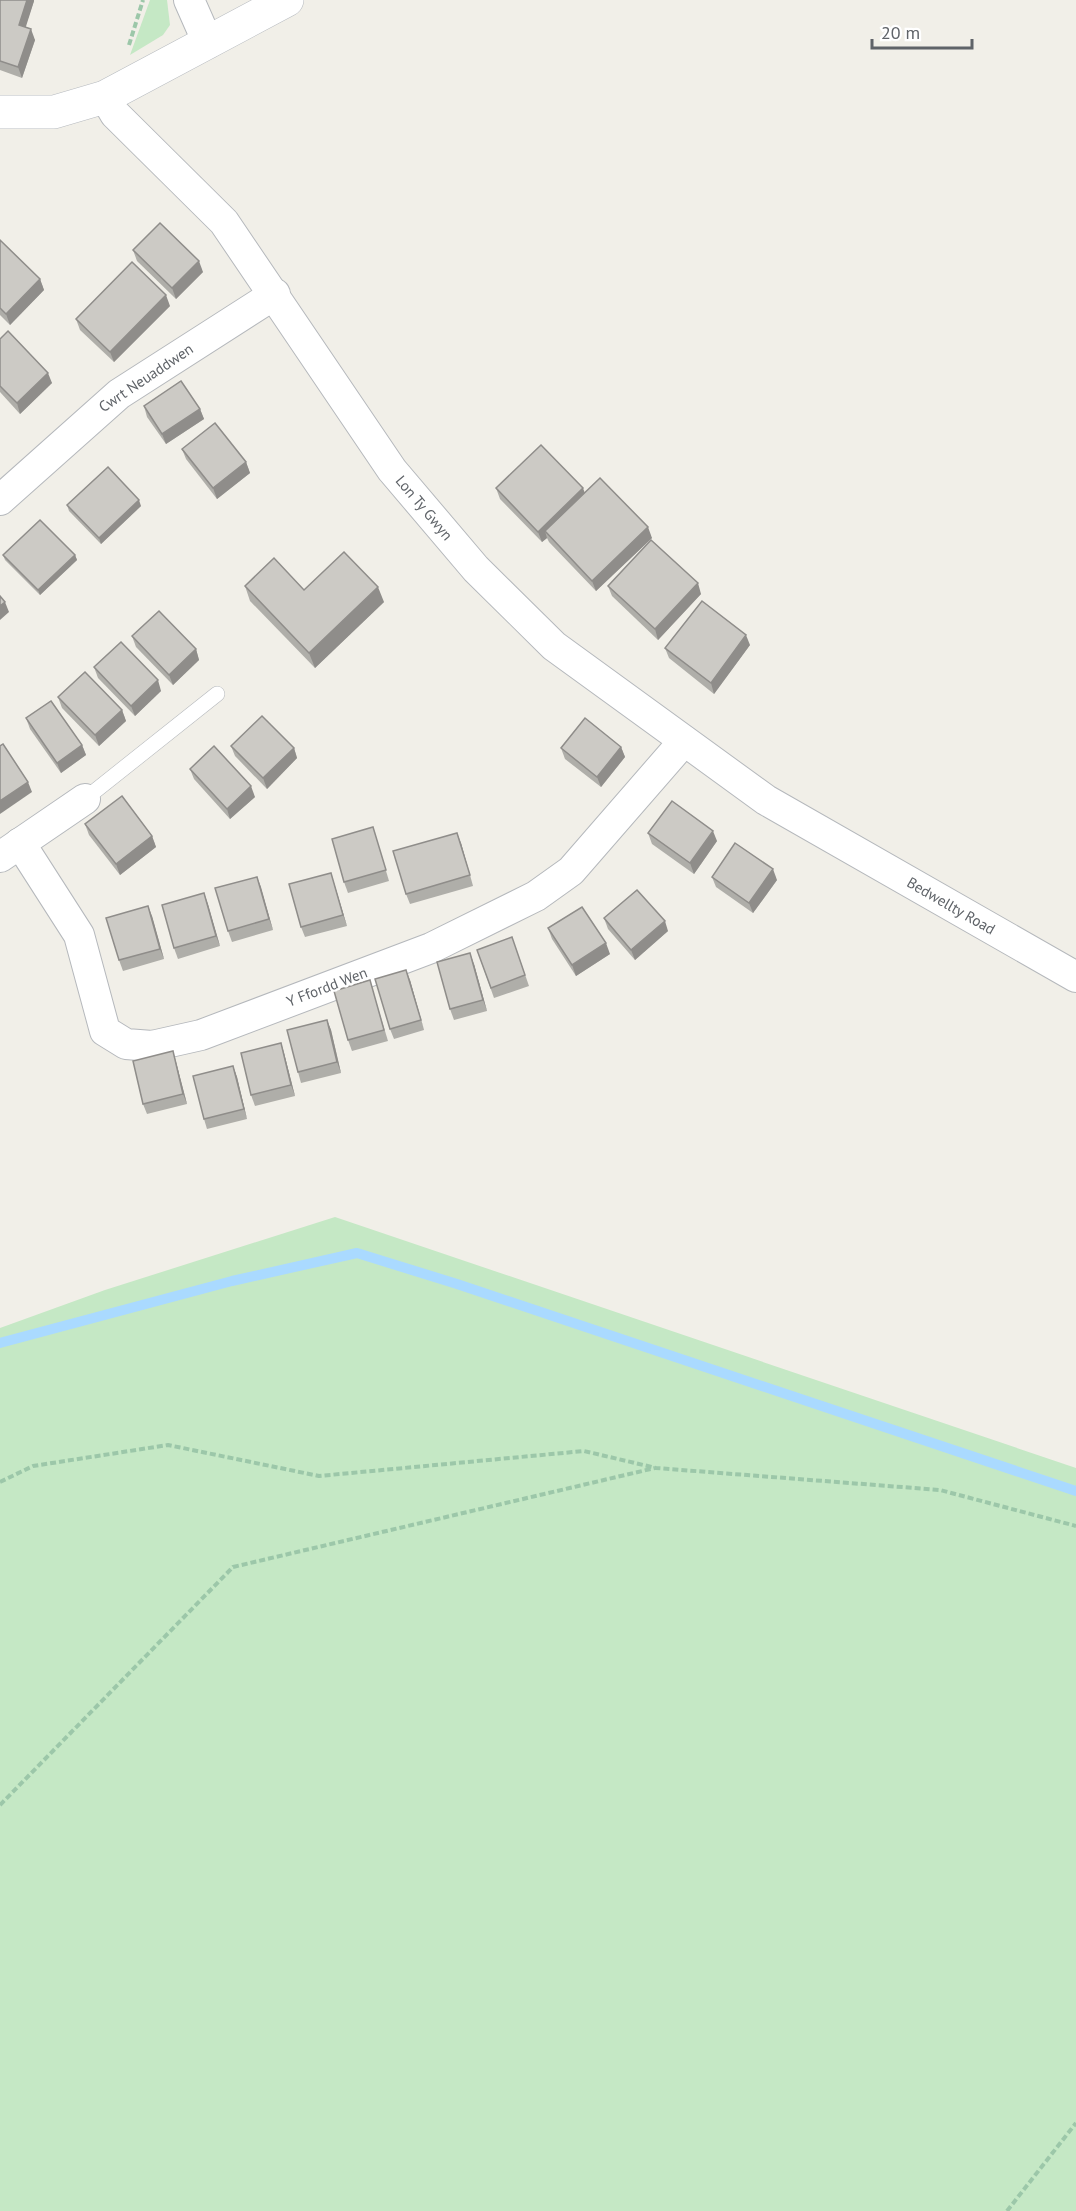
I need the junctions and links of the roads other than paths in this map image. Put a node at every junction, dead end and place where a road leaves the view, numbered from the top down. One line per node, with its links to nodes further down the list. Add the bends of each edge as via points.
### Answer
1 (189, 0): 3 (street)
2 (287, 0): 3 (main road)
3 (208, 43): 4 (main road)
4 (105, 97): 5 (main road, via 54,112); 6 (street, Lon Ty Gwyn, via 115,114 224,222)
5 (0, 112)
6 (276, 294): 7 (street, Cwrt Neuaddwen, via 118,394); 9 (street, Lon Ty Gwyn, via 392,470 476,568 554,646)
7 (0, 500)
8 (217, 694): 10 (lane)
9 (684, 741): 11 (street, Lon Ty Gwyn, via 766,800); 12 (street, Y Ffordd Wen, via 572,871 536,896 431,948 201,1035 152,1046 126,1044 105,1031 79,935)
10 (85, 799): 12 (street)
11 (826, 835): 13 (street, Bedwellty Road)
12 (10, 850)
13 (1076, 977)

